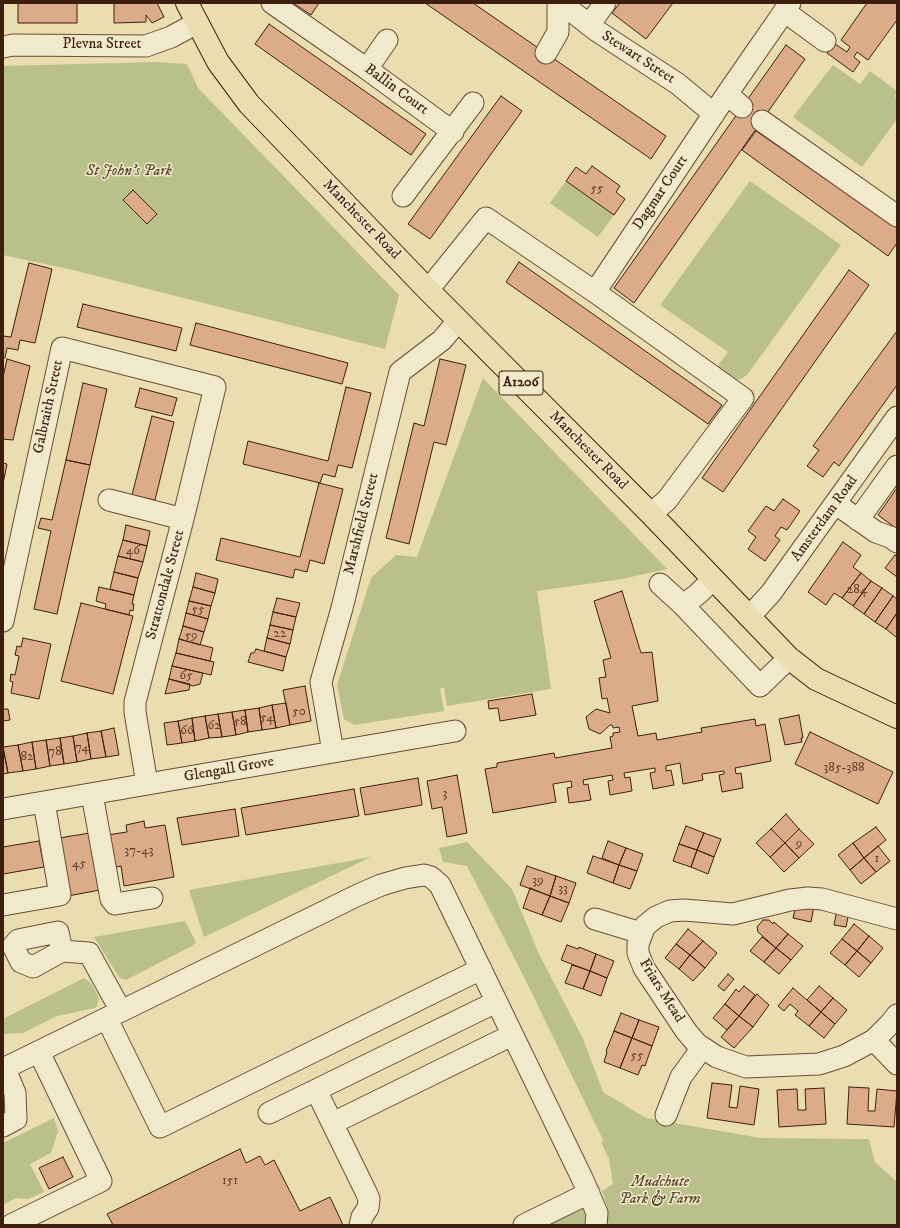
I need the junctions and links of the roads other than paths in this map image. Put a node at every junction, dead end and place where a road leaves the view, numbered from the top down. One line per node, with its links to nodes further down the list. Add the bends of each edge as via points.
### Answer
1 (187, 3): 6 (main road, Manchester Road / A1206)
2 (272, 3): 12 (street, Ballin Court)
3 (560, 3): 7 (street, Stewart Street); 11 (street, via 558,32)
4 (605, 3): 7 (street)
5 (787, 7): 9 (street); 14 (street, Dagmar Court, via 734,101)
6 (197, 23): 10 (street, Plevna Street, via 171,37 146,46); 19 (main road, Manchester Road / A1206, via 218,62 249,104)
7 (589, 25): 14 (street, Stewart Street, via 683,77)
8 (387, 40): 12 (street)
9 (825, 41)
10 (3, 47)
11 (546, 52)
12 (367, 69): 16 (street, Ballin Court)
13 (473, 104): 16 (street)
14 (714, 114): 20 (street, Dagmar Court)
15 (762, 121): 18 (street)
16 (453, 132): 17 (street)
17 (403, 196)
18 (897, 216)
19 (428, 290): 20 (street, via 486,218); 21 (main road, Manchester Road / A1206)
20 (595, 292): 27 (street, via 743,398 667,500)
21 (458, 321): 27 (main road, Manchester Road / A1206); 40 (street, Marshfield Street, via 442,340 400,372 321,682)
22 (215, 387): 28 (street, Strattondale Street); 33 (street, Galbraith Street, via 62,348)
23 (897, 417): 26 (street, Amsterdam Road)
24 (897, 466): 29 (street)
25 (109, 500): 28 (street)
26 (836, 504): 29 (street); 35 (street, Amsterdam Road, via 771,593)
27 (651, 514): 31 (main road, Manchester Road / A1206)
28 (184, 519): 41 (street, Strattondale Street, via 136,702 135,712)
29 (858, 520): 30 (street)
30 (897, 542)
31 (713, 579): 34 (street); 35 (main road, Manchester Road / A1206)
32 (660, 584): 34 (street)
33 (5, 598): 36 (street, Galbraith Street)
34 (683, 605): 37 (street, via 760,686)
35 (749, 617): 37 (main road, Manchester Road / A1206)
36 (3, 621)
37 (789, 658): 38 (main road, Manchester Road / A1206, via 816,680)
38 (897, 717)
39 (455, 731): 40 (street, Glengall Grove)
40 (333, 752): 41 (street, Glengall Grove)
41 (147, 784): 42 (street, Glengall Grove)
42 (92, 794): 43 (street, Glengall Grove); 45 (street, via 111,899 115,904)
43 (44, 802): 44 (street, Glengall Grove); 46 (street, via 60,895)
44 (3, 809)
45 (152, 898)
46 (3, 905)
47 (595, 919): 49 (street)
48 (897, 919): 49 (street, via 822,899 808,898 732,914 684,910 670,912 650,921)
49 (641, 933): 57 (street, Friars Mead, via 638,953 644,968 686,1031)
50 (62, 951): 54 (street, via 89,953)
51 (481, 969): 52 (street); 54 (street, via 440,885 431,877 416,876 382,885 358,895); 54 (street, via 160,1127)
52 (496, 1002): 55 (street); 61 (street)
53 (897, 1014): 56 (street, Friars Mead)
54 (114, 1015): 58 (street)
55 (512, 1036): 65 (street); 66 (street)
56 (874, 1040): 57 (street, Friars Mead, via 844,1056 819,1064 784,1067 746,1067 717,1057); 59 (street)
57 (702, 1048): 64 (street, via 681,1077)
58 (39, 1052): 60 (street); 67 (street, via 101,1181)
59 (897, 1064)
60 (4, 1069): 62 (street)
61 (316, 1090): 63 (street); 65 (street)
62 (9, 1108)
63 (269, 1112)
64 (666, 1115)
65 (332, 1123): 68 (street, via 369,1199)
66 (588, 1193): 69 (street); 70 (street, via 597,1213)
67 (11, 1225)
68 (360, 1225)
69 (524, 1225)
70 (596, 1225)

